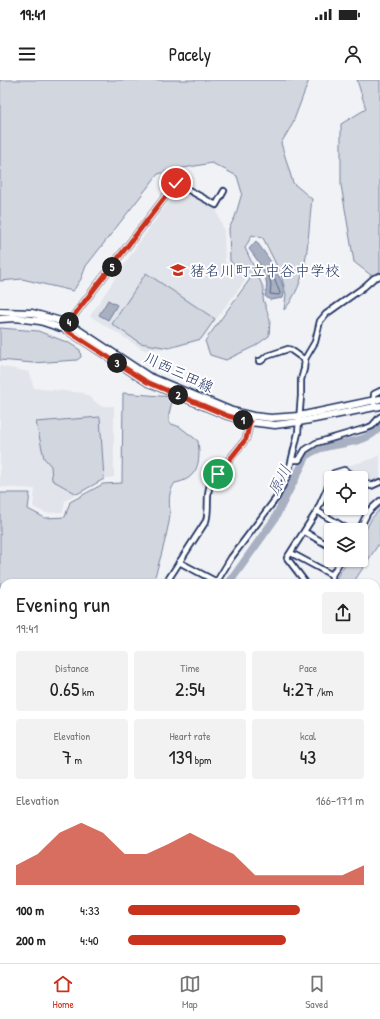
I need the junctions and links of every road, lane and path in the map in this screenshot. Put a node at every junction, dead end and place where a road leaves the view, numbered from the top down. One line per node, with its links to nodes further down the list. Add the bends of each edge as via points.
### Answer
1 (224, 191): 5 (street, via 216,205 176,183)
2 (380, 276): 7 (street, via 322,316 315,342)
3 (0, 312): 5 (main road, 川西三田線, via 32,313)
4 (0, 319): 6 (main road, 川西三田線, via 40,321)
5 (68, 323): 6 (street); 12 (main road, 川西三田線, via 148,376 232,411 253,416)
6 (66, 330): 13 (main road, 川西三田線, via 147,382 228,416)
7 (304, 360): 8 (street, via 288,349); 12 (street)
8 (259, 361)
9 (380, 391): 10 (street, via 374,394)
10 (377, 403): 12 (main road, 川西三田線)
11 (380, 417): 14 (street, via 372,426 311,445 299,460)
12 (299, 419): 13 (main road, 川西三田線, via 275,425); 14 (street)
13 (250, 422): 25 (street, via 246,439 211,482 208,489 206,521)
14 (292, 460): 30 (street, via 277,497)
15 (380, 482): 16 (street, via 371,486)
16 (368, 484)
17 (324, 499): 19 (street)
18 (380, 501): 20 (street)
19 (317, 511): 21 (street); 22 (street)
20 (368, 512)
21 (337, 523)
22 (305, 532): 23 (street); 24 (street)
23 (324, 544)
24 (291, 552): 27 (street); 31 (street, via 287,558)
25 (179, 562): 28 (street); 29 (street)
26 (337, 567): 27 (street)
27 (332, 575): 32 (street)
28 (168, 579)
29 (210, 579)
30 (218, 579)
31 (303, 579)
32 (332, 579)

